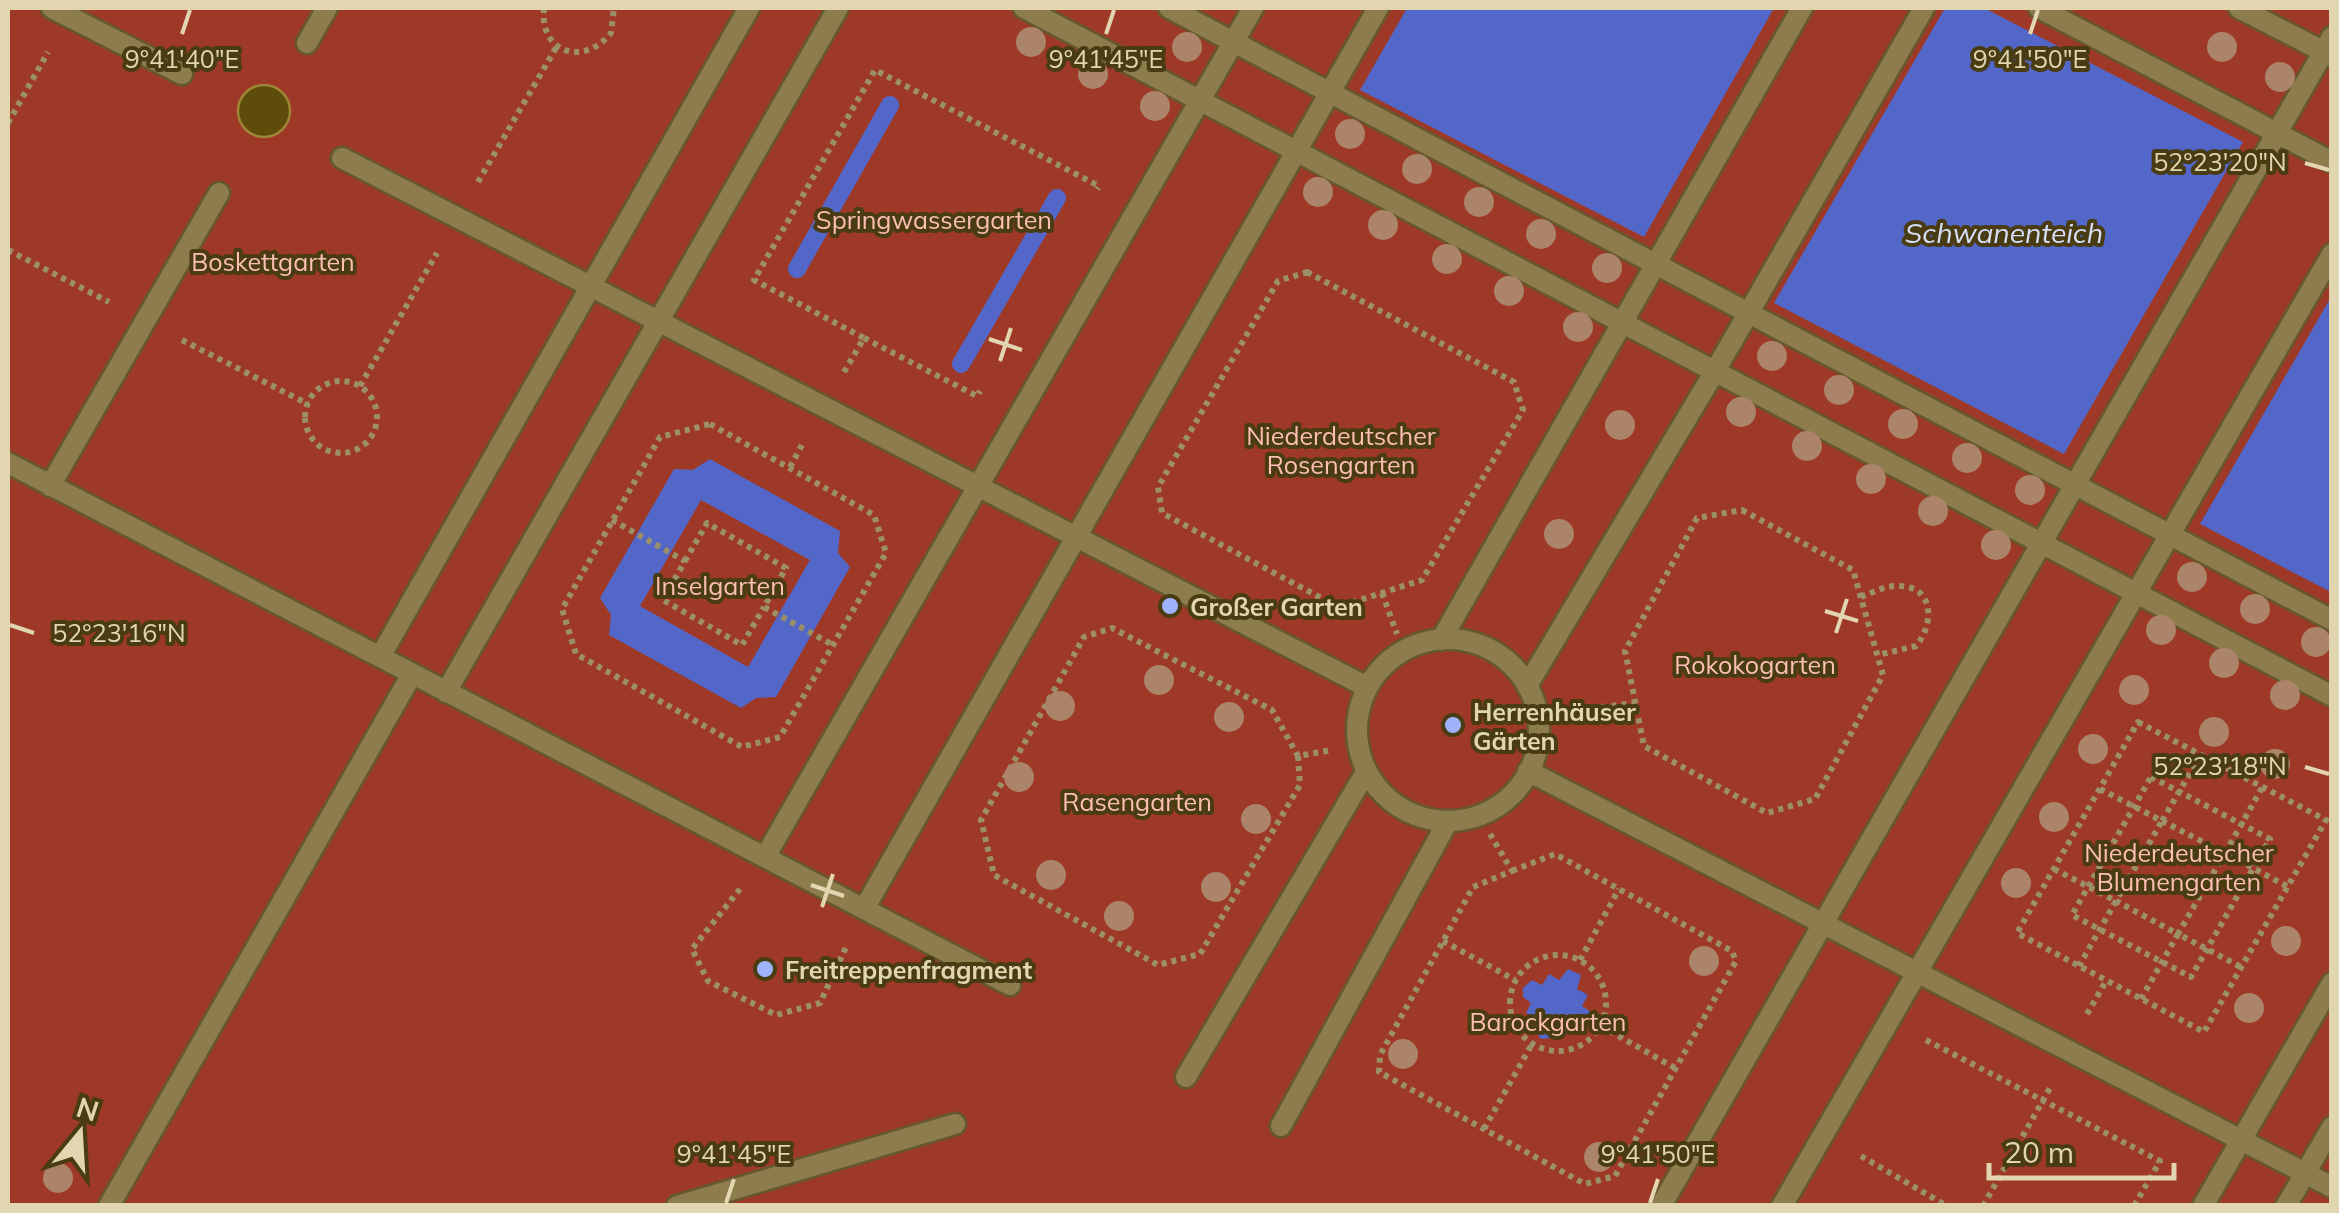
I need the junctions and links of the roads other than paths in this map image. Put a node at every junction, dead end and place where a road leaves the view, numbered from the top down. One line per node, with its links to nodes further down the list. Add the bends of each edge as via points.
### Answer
1 (327, 8): 14 (street)
2 (749, 8): 26 (street)
3 (838, 8): 28 (street)
4 (1024, 8): 18 (street)
5 (1169, 8): 13 (street)
6 (1253, 8): 13 (street)
7 (1378, 8): 17 (street)
8 (1802, 8): 25 (street)
9 (1924, 8): 27 (street)
10 (2038, 8): 19 (street)
11 (2239, 8): 15 (street)
12 (60, 12): 16 (street)
13 (1233, 42): 17 (street); 18 (street)
14 (306, 43)
15 (2329, 48): 19 (street)
16 (182, 74)
17 (1328, 92): 20 (street); 25 (street)
18 (1199, 100): 20 (street); 34 (street)
19 (2276, 132): 22 (street); 32 (street)
20 (1294, 150): 29 (street); 36 (street)
21 (342, 158): 26 (street)
22 (2332, 162)
23 (219, 193): 33 (street)
24 (2332, 254): 35 (street)
25 (1654, 263): 27 (street); 29 (street)
26 (592, 286): 28 (street); 41 (street)
27 (1748, 313): 30 (street); 32 (street)
28 (659, 322): 34 (street); 45 (street)
29 (1620, 322): 30 (street); 40 (street)
30 (1715, 371): 37 (street); 43 (street)
31 (8, 464): 33 (street)
32 (2075, 484): 35 (street); 37 (street)
33 (50, 486): 41 (street)
34 (979, 488): 36 (street); 50 (street)
35 (2169, 535): 38 (street); 39 (street)
36 (1077, 538): 44 (street); 51 (street)
37 (2041, 543): 38 (street); 52 (street)
38 (2136, 592): 46 (street); 53 (street)
39 (2332, 620)
40 (1442, 640): 43 (street, via 1484,647); 44 (street, via 1403,651)
41 (380, 657): 42 (street)
42 (412, 674): 45 (street); 63 (street)
43 (1527, 686): 47 (street, via 1538,734)
44 (1367, 688): 48 (street, via 1358,716)
45 (446, 692): 50 (street)
46 (2332, 696)
47 (1528, 771): 49 (street, via 1508,798 1478,816); 52 (street)
48 (1366, 772): 49 (street, via 1394,804); 56 (street)
49 (1448, 821): 58 (street)
50 (765, 857): 51 (street)
51 (864, 909): 55 (street)
52 (1822, 924): 53 (street); 65 (street)
53 (1917, 972): 60 (street); 66 (street)
54 (2332, 983): 60 (street)
55 (1010, 984)
56 (1186, 1077)
57 (954, 1124): 64 (street)
58 (1281, 1126)
59 (2332, 1127): 61 (street)
60 (2241, 1140): 61 (street); 67 (street)
61 (2305, 1173): 62 (street); 68 (street)
62 (2332, 1186)
63 (109, 1206)
64 (677, 1206)
65 (1661, 1206)
66 (1782, 1206)
67 (2203, 1206)
68 (2286, 1206)

